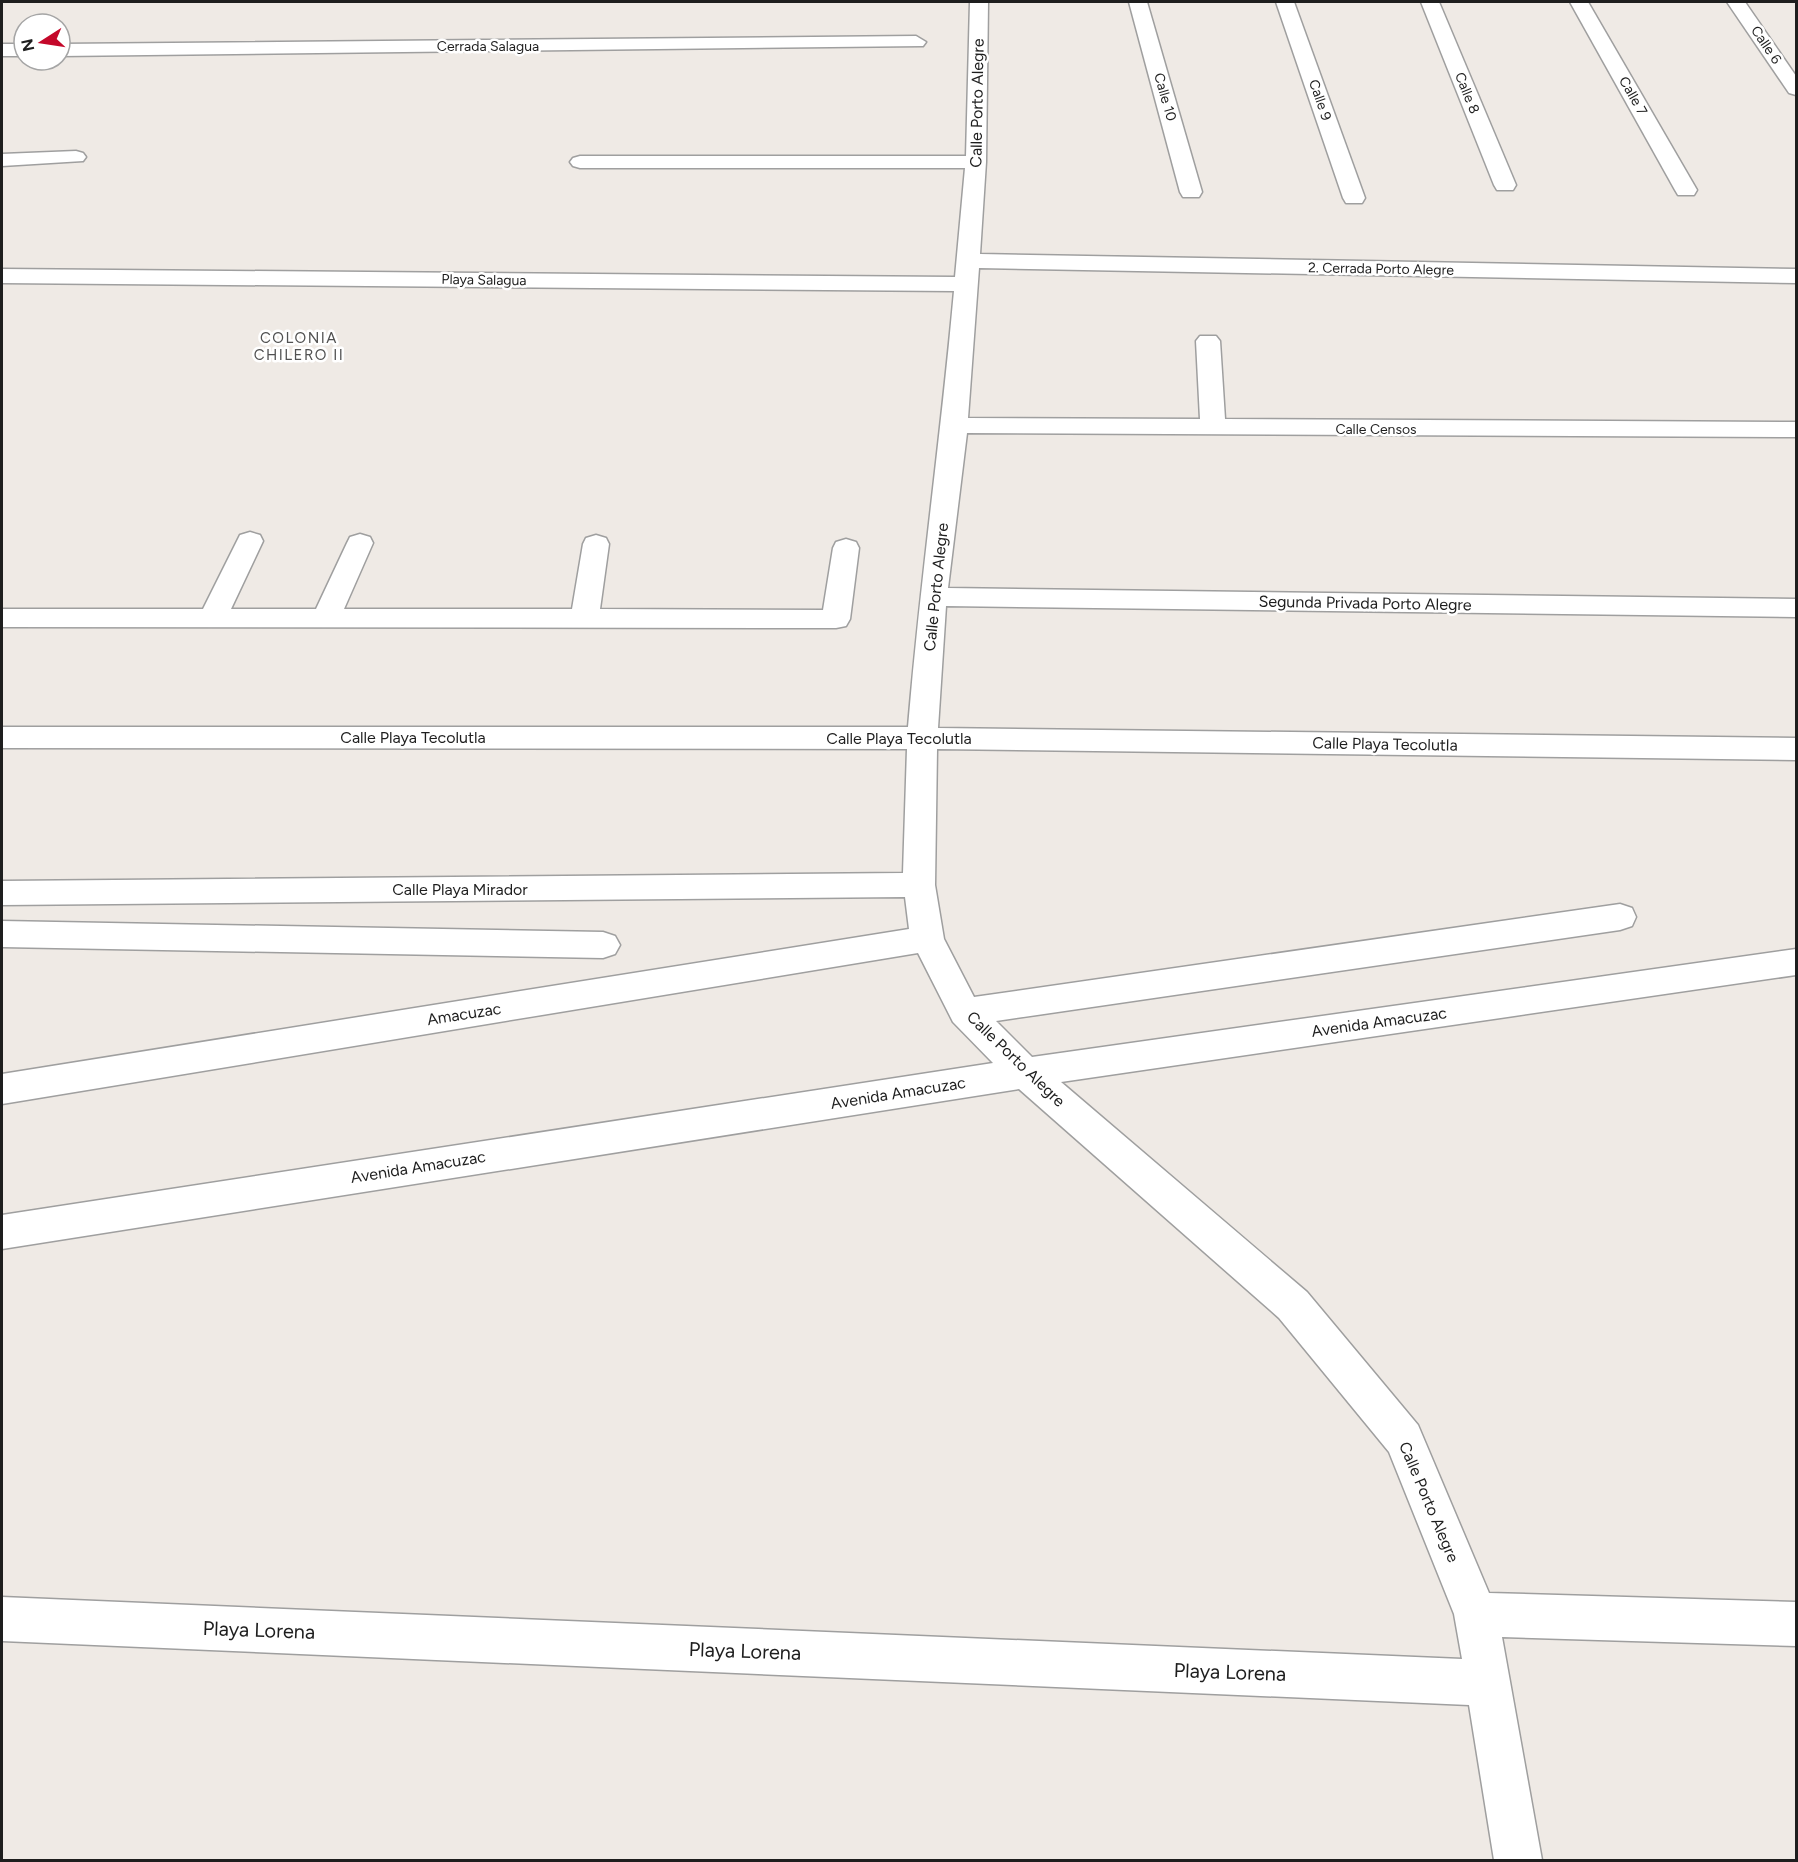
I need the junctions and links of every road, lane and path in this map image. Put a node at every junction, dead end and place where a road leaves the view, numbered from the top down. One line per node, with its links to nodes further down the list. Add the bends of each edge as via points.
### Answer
1 (979, 2): 13 (street, Calle Porto Alegre)
2 (1138, 2): 16 (street, Calle 10)
3 (1285, 2): 17 (street, Calle 9)
4 (1430, 2): 14 (street, Calle 8)
5 (1579, 2): 15 (street, Calle 7)
6 (1736, 2): 9 (street, Calle 6)
7 (916, 42): 8 (street, Cerrada Salagua)
8 (72, 50)
9 (1797, 89)
10 (76, 157): 11 (street)
11 (2, 160)
12 (580, 162): 13 (street)
13 (976, 162): 18 (street, Calle Porto Alegre)
14 (1505, 185)
15 (1686, 190)
16 (1191, 192)
17 (1354, 198)
18 (966, 273): 19 (street, Playa Salagua); 20 (street, 2. Cerrada Porto Alegre); 22 (street, Calle Porto Alegre)
19 (2, 276)
20 (1797, 276)
21 (1208, 341): 23 (street)
22 (955, 425): 23 (street, Calle Censos); 29 (street, Calle Porto Alegre)
23 (1213, 428): 24 (street, Calle Censos)
24 (1797, 429)
25 (250, 541): 32 (street)
26 (360, 543): 33 (street)
27 (596, 544): 34 (street)
28 (846, 548): 34 (street, via 836,619)
29 (933, 597): 30 (street, Segunda Privada Porto Alegre); 36 (street, Calle Porto Alegre)
30 (1797, 608)
31 (2, 618): 32 (street)
32 (213, 618): 33 (street)
33 (326, 618): 34 (street)
34 (585, 619)
35 (2, 737): 36 (street, Calle Playa Tecolutla)
36 (922, 738): 37 (street, Calle Playa Tecolutla); 38 (street, Calle Porto Alegre)
37 (1797, 749)
38 (919, 885): 39 (street, Calle Playa Mirador); 42 (street, Calle Porto Alegre)
39 (2, 893)
40 (1620, 917): 45 (street)
41 (2, 934): 43 (street)
42 (927, 939): 45 (street, Calle Porto Alegre); 47 (street, Amacuzac)
43 (603, 945)
44 (1797, 962): 46 (street, Avenida Amacuzac)
45 (965, 1011): 46 (street, Calle Porto Alegre)
46 (1025, 1073): 48 (street, Avenida Amacuzac); 49 (street, Calle Porto Alegre, via 1293,1305 1404,1439)
47 (2, 1089)
48 (2, 1232)
49 (1476, 1614): 51 (street); 52 (street, Calle Porto Alegre)
50 (2, 1619): 52 (street, Playa Lorena)
51 (1797, 1624)
52 (1488, 1683): 53 (street, Calle Porto Alegre)
53 (1518, 1860)

